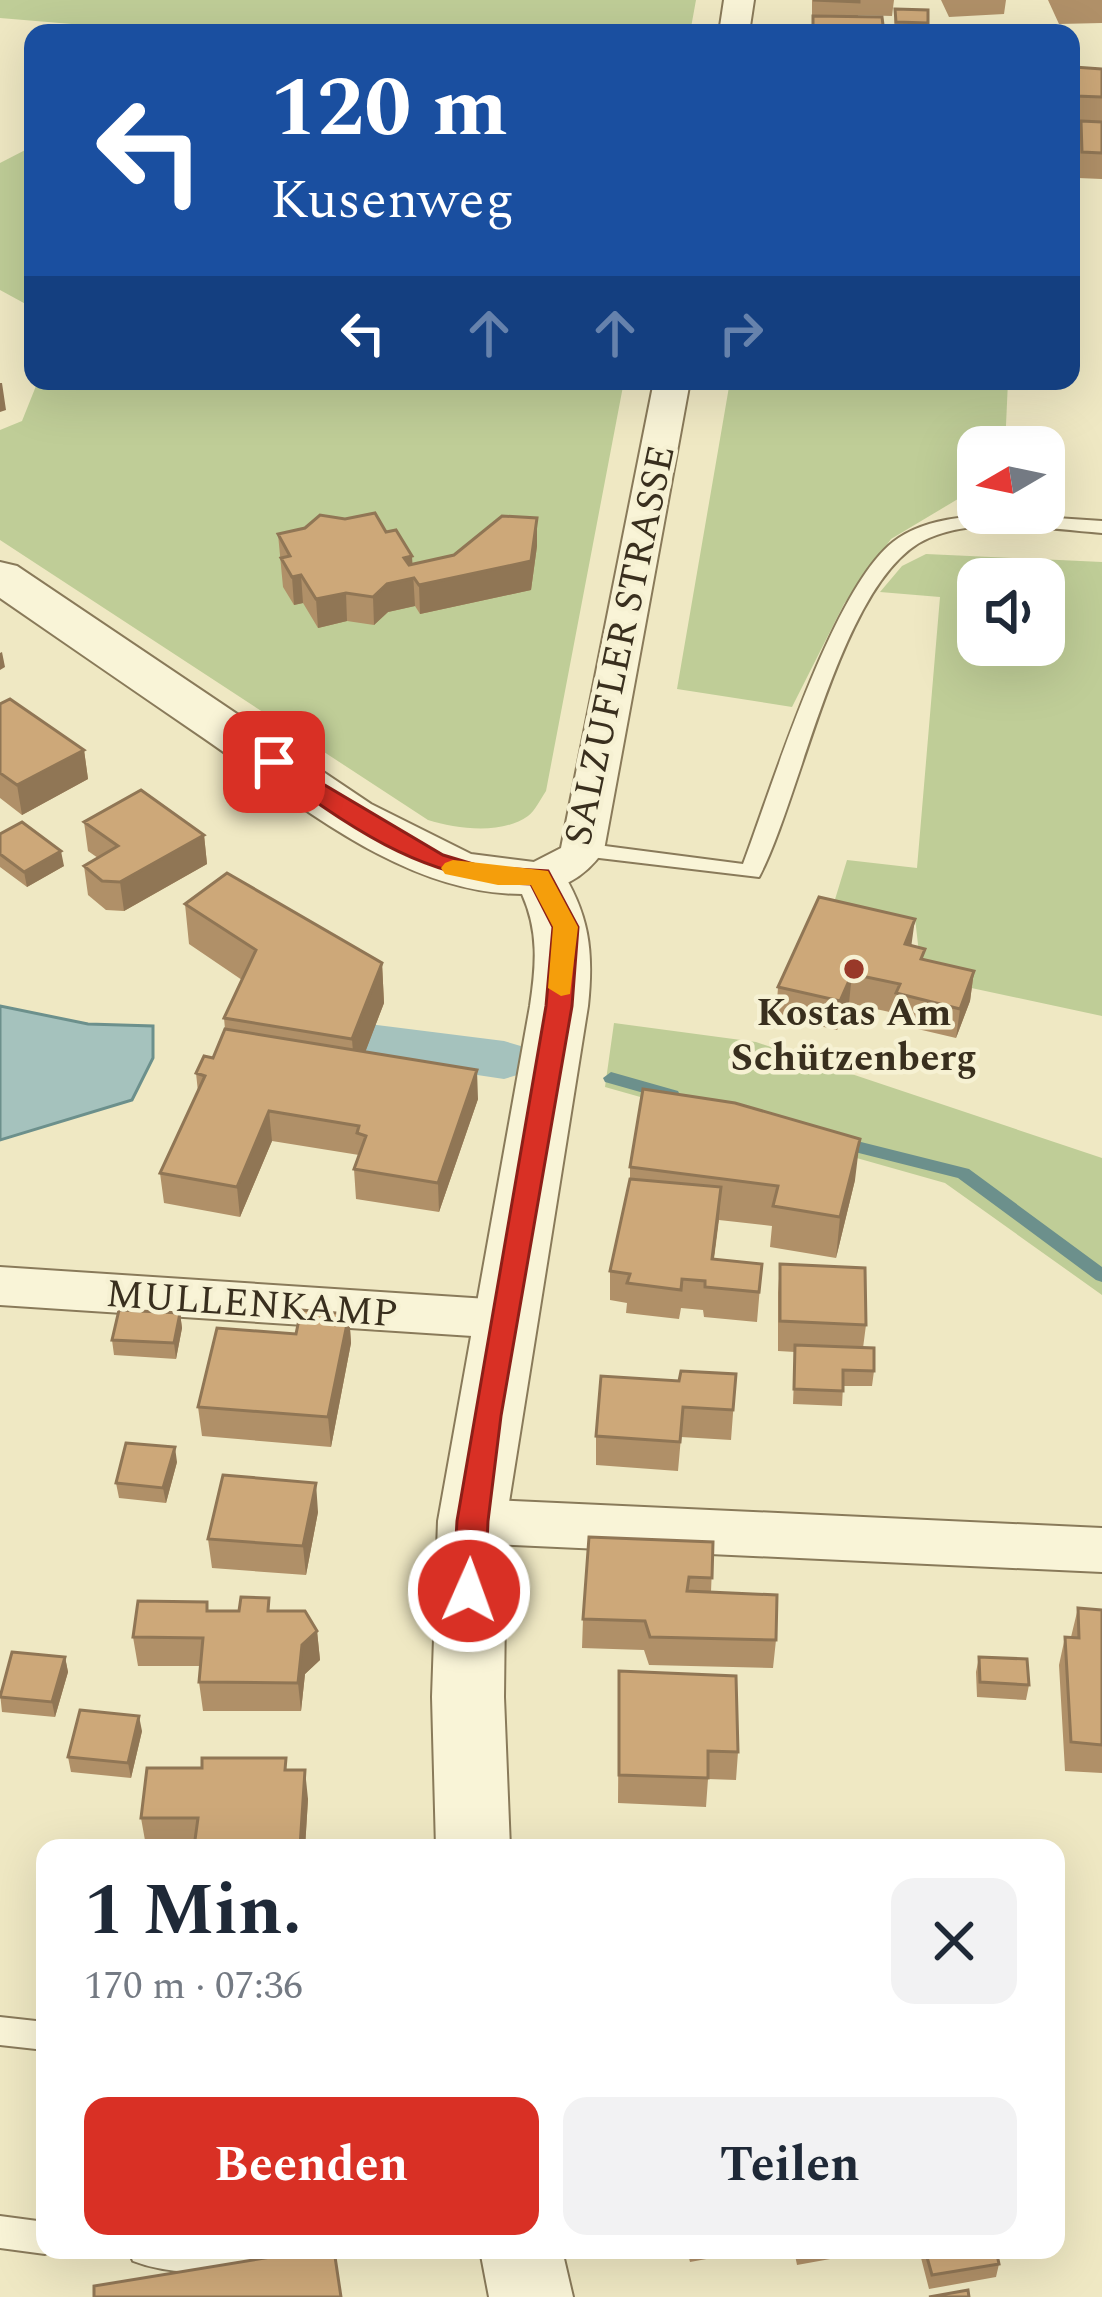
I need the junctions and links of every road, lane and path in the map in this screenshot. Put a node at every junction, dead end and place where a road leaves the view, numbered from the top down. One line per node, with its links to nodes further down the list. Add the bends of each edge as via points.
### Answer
1 (670, 390): 4 (street, SALZUFLER STRASSE)
2 (1102, 526): 4 (lane, via 955,526 902,545 854,607 751,872)
3 (0, 576): 4 (street, via 352,816 456,869 498,877)
4 (561, 863): 6 (street, SALZUFLER STRASSE, via 566,945)
5 (0, 1286): 6 (street, MULLENKAMP)
6 (503, 1319): 7 (street, SALZUFLER STRASSE)
7 (472, 1521): 8 (street); 9 (street, SALZUFLER STRASSE)
8 (1102, 1550)
9 (473, 1839)
10 (0, 2031): 11 (lane)
11 (36, 2035)
12 (0, 2232): 13 (lane)
13 (36, 2236)
14 (523, 2259): 15 (street)
15 (531, 2297)

